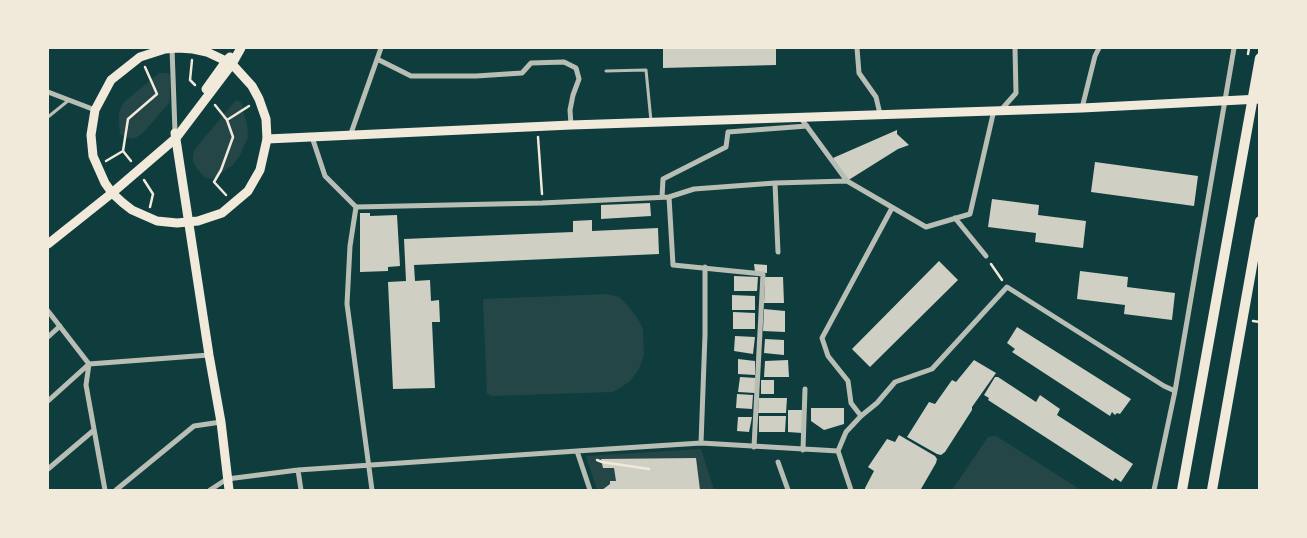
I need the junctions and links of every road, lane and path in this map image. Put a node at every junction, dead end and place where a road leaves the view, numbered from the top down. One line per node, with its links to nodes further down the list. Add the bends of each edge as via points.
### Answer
1 (172, 48): 8 (main road); 11 (main road, via 207,52); 28 (street)
2 (241, 48): 11 (main road)
3 (380, 48): 10 (street)
4 (857, 48): 20 (street, via 859,73 876,97)
5 (1015, 48): 19 (street, via 1016,93)
6 (1098, 48): 17 (street)
7 (1234, 48): 15 (street)
8 (140, 57): 18 (main road, via 110,80); 32 (path, via 157,94 128,119 122,151)
9 (1260, 58): 82 (highway)
10 (377, 59): 25 (street, via 411,76 522,73 531,63 564,62 576,68 579,79 570,110); 29 (street)
11 (229, 63): 28 (main road); 31 (main road, via 252,86 259,99 266,120)
12 (606, 71): 24 (lane, via 646,70)
13 (48, 92): 14 (street)
14 (69, 100): 18 (street); 22 (lane)
15 (1225, 100): 16 (main road); 17 (main road); 56 (street)
16 (1260, 100)
17 (1082, 108): 19 (main road)
18 (95, 110): 32 (main road, via 91,135 93,156)
19 (997, 110): 20 (main road); 42 (street, via 970,214)
20 (880, 114): 21 (main road)
21 (799, 116): 24 (main road); 26 (street)
22 (48, 117)
23 (227, 120): 39 (path, via 233,137 214,182)
24 (651, 122): 25 (main road)
25 (571, 124): 27 (main road)
26 (807, 126): 33 (street); 36 (street, via 728,132 726,147 663,179)
27 (537, 127): 29 (main road); 38 (path)
28 (176, 135): 35 (main road); 44 (main road)
29 (350, 136): 30 (main road)
30 (312, 137): 31 (main road); 40 (street, via 325,176)
31 (267, 139): 39 (main road, via 260,170 248,191)
32 (98, 166): 35 (main road)
33 (847, 181): 34 (street); 41 (street)
34 (775, 183): 37 (street, via 694,189); 46 (street)
35 (111, 191): 44 (main road, via 132,210 157,221); 45 (main road)
36 (662, 197): 37 (street); 38 (street)
37 (669, 197): 48 (street, via 673,265)
38 (542, 202): 40 (street)
39 (233, 203): 44 (main road, via 222,213)
40 (356, 207): 67 (street, via 347,304)
41 (892, 208): 42 (street, via 926,227); 58 (street, via 822,338 828,356 848,381 851,403)
42 (955, 218): 47 (street)
43 (1260, 221): 83 (highway)
44 (189, 223): 53 (main road)
45 (48, 244)
46 (778, 252)
47 (986, 256): 49 (path)
48 (705, 267): 61 (street); 62 (street, via 763,274)
49 (1007, 288): 56 (street); 58 (street, via 932,369 895,382 878,403)
50 (48, 311): 51 (street)
51 (60, 326): 52 (street); 54 (street)
52 (48, 337)
53 (209, 355): 54 (street); 59 (main road)
54 (89, 364): 57 (street); 60 (street, via 86,385)
55 (805, 389): 63 (street)
56 (1175, 391): 81 (street)
57 (48, 401)
58 (861, 416): 65 (street, via 846,432)
59 (221, 422): 71 (main road); 73 (street, via 194,426)
60 (94, 430): 68 (street); 72 (street)
61 (702, 443): 62 (street); 64 (street)
62 (754, 447): 63 (street)
63 (803, 450): 65 (street)
64 (577, 451): 67 (street); 69 (path, via 602,462); 78 (street)
65 (838, 451): 80 (street)
66 (778, 462): 79 (street)
67 (368, 464): 70 (street); 77 (street)
68 (48, 469)
69 (649, 469)
70 (298, 470): 71 (street); 76 (street)
71 (228, 479): 74 (street); 75 (main road)
72 (105, 490)
73 (116, 490)
74 (210, 490)
75 (229, 490)
76 (301, 490)
77 (372, 490)
78 (590, 490)
79 (788, 490)
80 (851, 490)
81 (1154, 490)
82 (1182, 490)
83 (1212, 490)

